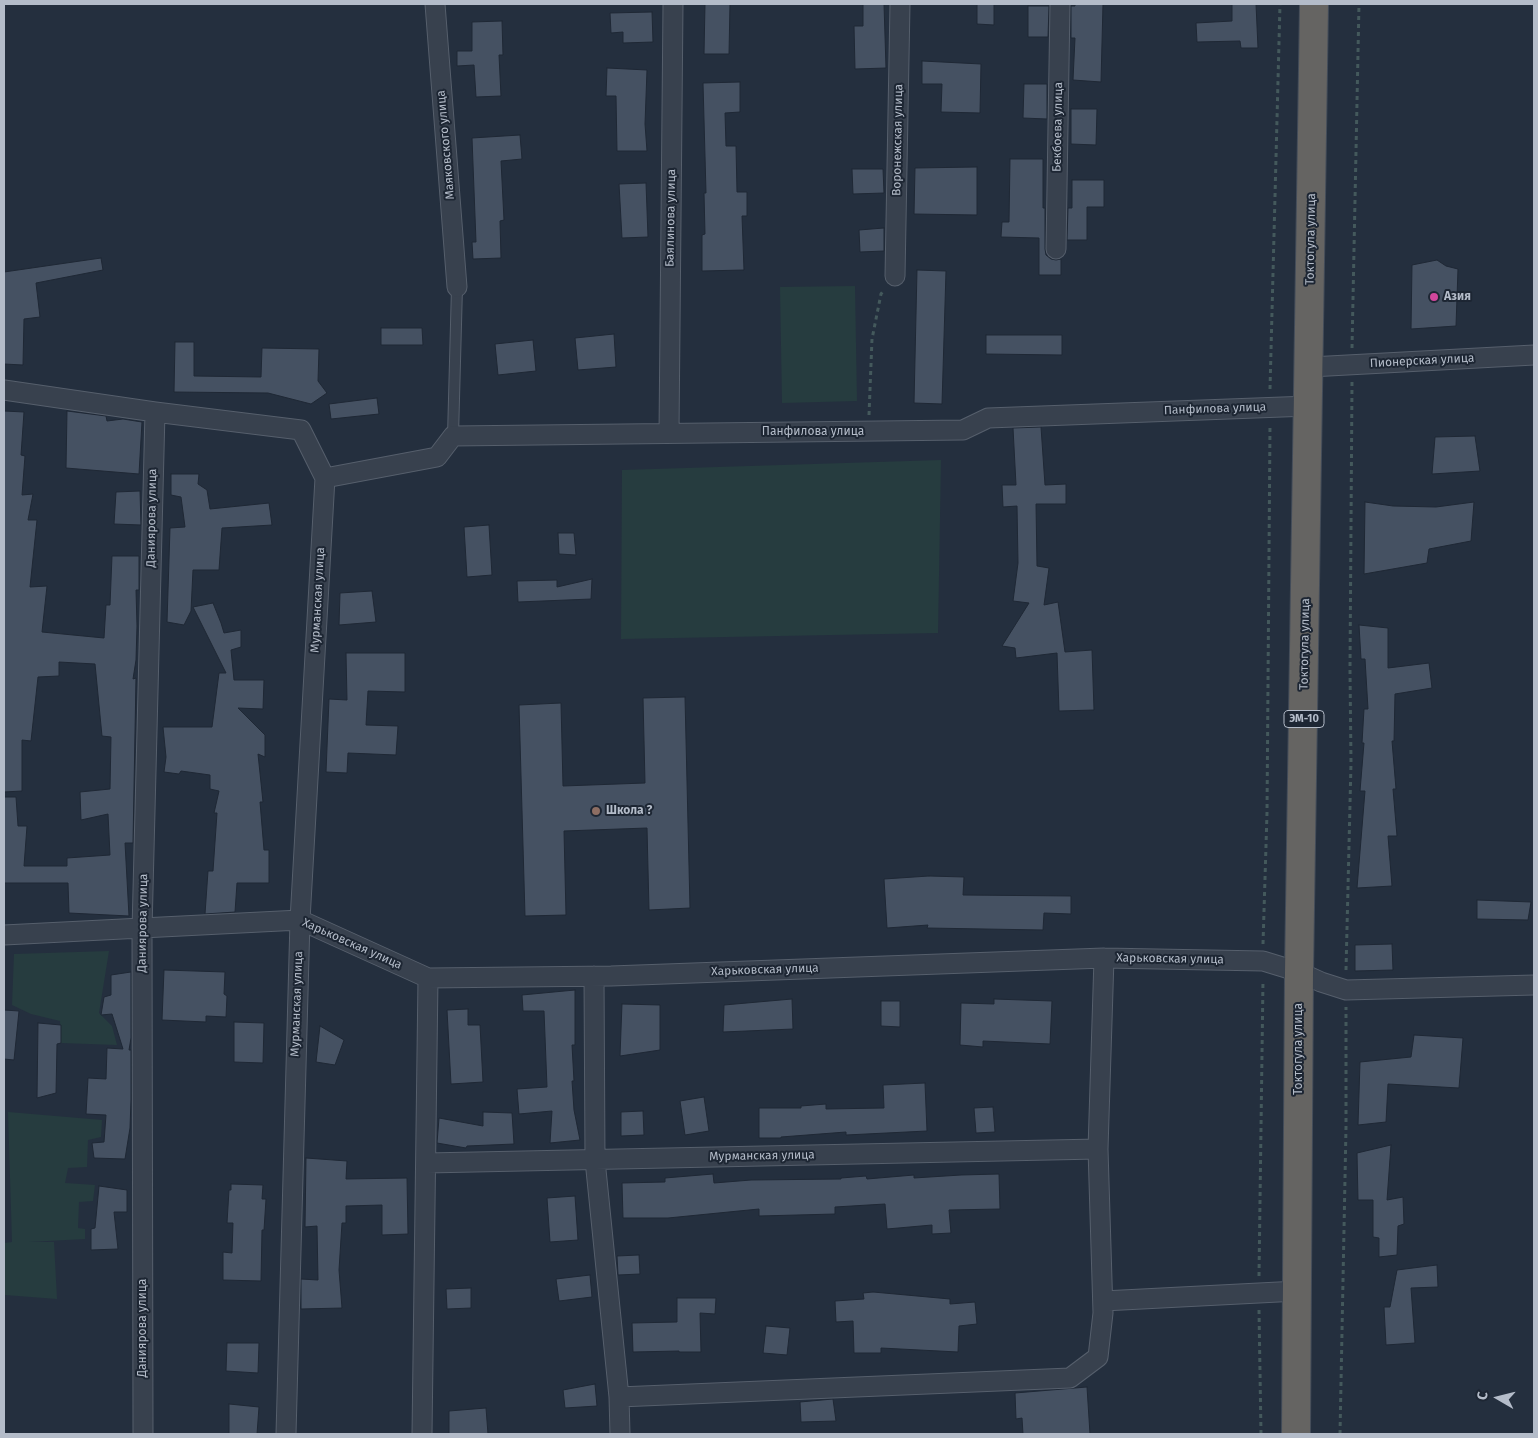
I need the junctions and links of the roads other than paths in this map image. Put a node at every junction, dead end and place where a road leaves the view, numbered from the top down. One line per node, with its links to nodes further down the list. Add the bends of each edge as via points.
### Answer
1 (435, 4): 8 (street, Маяковского улица)
2 (673, 4): 14 (street, Баялинова улица)
3 (900, 4): 7 (street, Воронежская улица)
4 (1060, 4): 6 (street, Бекбоева улица)
5 (1314, 4): 10 (highway, Токтогула улица / ЭМ-10)
6 (1056, 249)
7 (895, 276)
8 (458, 287): 15 (lane)
9 (1534, 355): 10 (street, Пионерская улица)
10 (1310, 368): 12 (highway, Токтогула улица / ЭМ-10)
11 (4, 390): 13 (street)
12 (1309, 406): 14 (street, Панфилова улица, via 988,418 963,430); 21 (highway, Токтогула улица / ЭМ-10)
13 (155, 412): 16 (street, Мурманская улица, via 301,430); 18 (street, Даниярова улица)
14 (669, 433): 15 (street, Панфилова улица)
15 (454, 436): 16 (street, via 436,457)
16 (325, 478): 17 (street, Мурманская улица)
17 (300, 920): 18 (street, Харьковская улица); 23 (street, Харьковская улица); 32 (street, Мурманская улица)
18 (142, 930): 19 (street, Харьковская улица); 31 (street, Даниярова улица)
19 (4, 936)
20 (1104, 958): 21 (street, Харьковская улица, via 1263,961); 22 (street, Харьковская улица); 25 (street)
21 (1299, 972): 24 (street, Харьковская улица, via 1346,990); 28 (highway, Токтогула улица / ЭМ-10)
22 (594, 976): 23 (street, Харьковская улица); 26 (street)
23 (428, 978): 27 (street)
24 (1534, 985)
25 (1098, 1149): 26 (street, Мурманская улица); 29 (street)
26 (595, 1160): 27 (street, Мурманская улица); 30 (street)
27 (427, 1163): 33 (street)
28 (1298, 1292): 29 (street); 35 (highway, Токтогула улица / ЭМ-10)
29 (1103, 1301): 30 (street, via 1098,1357 1070,1378)
30 (619, 1397): 34 (street)
31 (143, 1434)
32 (286, 1434)
33 (422, 1434)
34 (620, 1434)
35 (1296, 1434)

